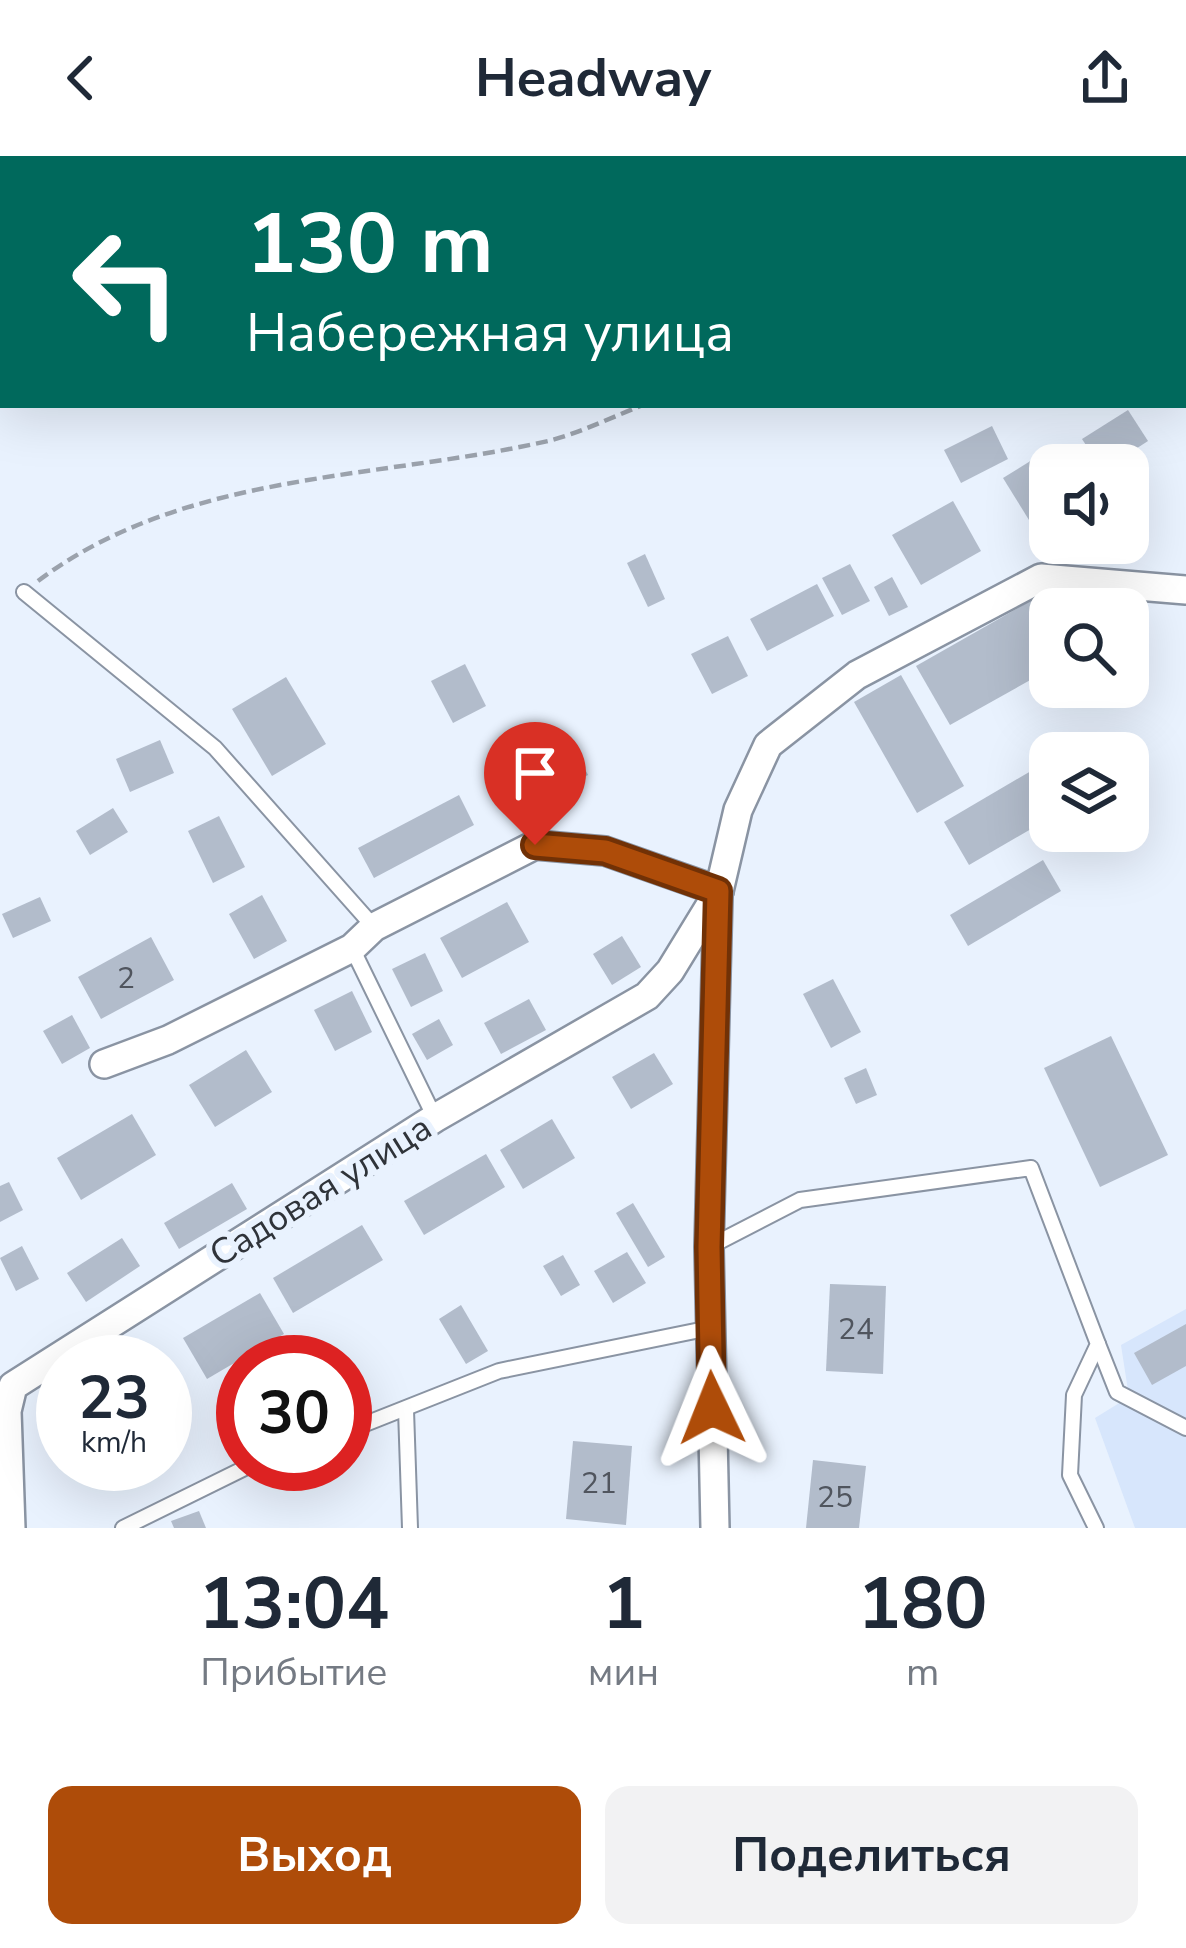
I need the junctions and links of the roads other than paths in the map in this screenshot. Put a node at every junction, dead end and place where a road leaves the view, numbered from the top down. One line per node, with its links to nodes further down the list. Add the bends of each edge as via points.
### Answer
1 (1186, 590): 3 (street, via 1041,578 857,675 768,745 738,810)
2 (24, 592): 4 (lane, via 215,748)
3 (718, 891): 4 (street, via 605,851 535,845); 7 (street, Садовая улица, via 647,996); 8 (street)
4 (374, 927): 5 (street)
5 (352, 948): 6 (street); 7 (lane)
6 (104, 1064)
7 (435, 1118): 12 (street, Садовая улица, via 38,1366 13,1386)
8 (709, 1247): 9 (street); 10 (lane, via 800,1200 1031,1168)
9 (710, 1328): 11 (lane, via 499,1371); 19 (street)
10 (1098, 1344): 14 (lane, via 1117,1392); 20 (lane, via 1074,1395 1070,1474)
11 (406, 1410): 13 (lane); 18 (lane)
12 (3, 1413): 16 (street, Садовая улица)
13 (372, 1422)
14 (1186, 1428)
15 (216, 1482): 17 (lane)
16 (11, 1528)
17 (123, 1528)
18 (410, 1528)
19 (715, 1528)
20 (1096, 1528)

